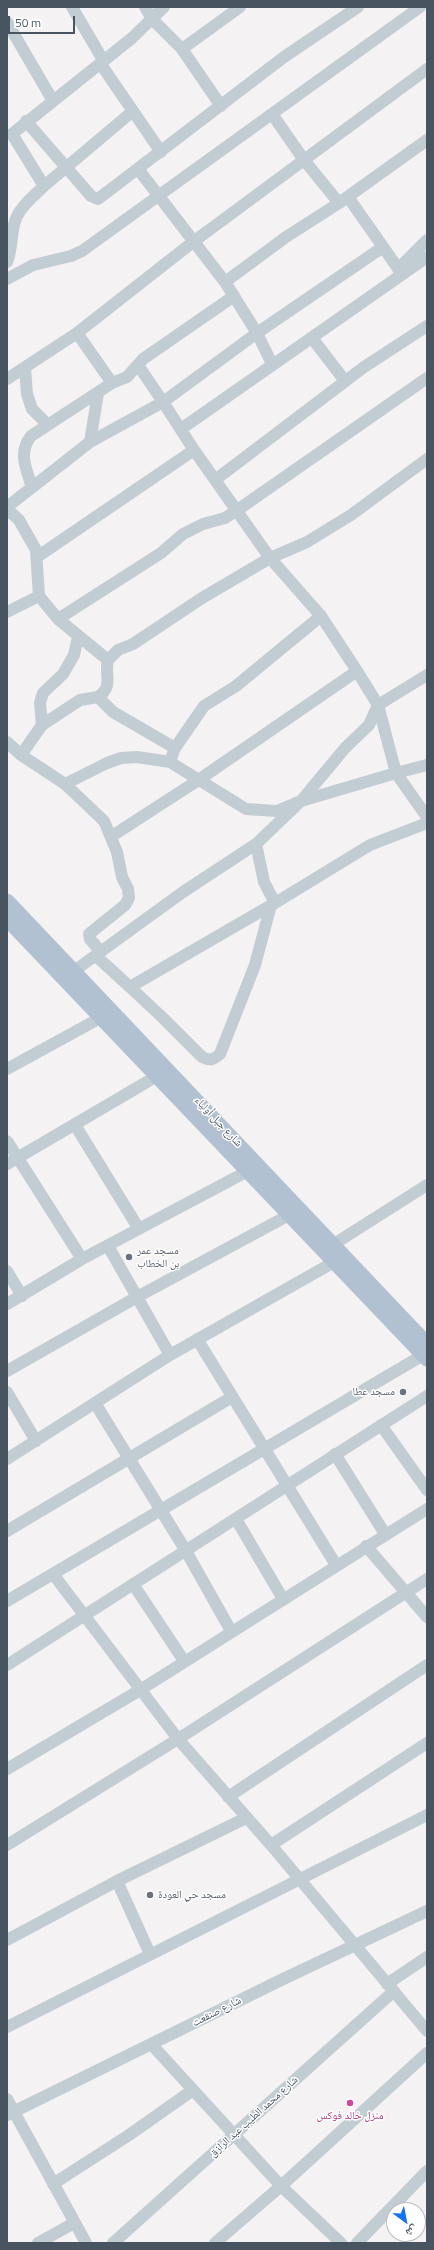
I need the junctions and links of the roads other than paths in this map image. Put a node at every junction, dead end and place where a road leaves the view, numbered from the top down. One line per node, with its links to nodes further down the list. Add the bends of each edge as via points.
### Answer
1 (72, 7): 10 (street)
2 (145, 7): 7 (street)
3 (164, 7): 7 (street)
4 (240, 7): 9 (street)
5 (358, 7): 13 (street, via 284,57)
6 (420, 7): 15 (street)
7 (152, 19): 9 (street); 10 (street)
8 (7, 22): 12 (street)
9 (182, 49): 13 (street)
10 (102, 62): 12 (street); 14 (street)
11 (427, 69): 20 (street)
12 (53, 101): 16 (street)
13 (221, 106): 19 (street)
14 (132, 111): 19 (street); 21 (street)
15 (272, 114): 20 (street); 24 (street)
16 (26, 121): 17 (street); 21 (street)
17 (9, 130): 23 (street)
18 (427, 140): 25 (street)
19 (161, 152): 22 (street)
20 (304, 160): 25 (street); 27 (street)
21 (67, 168): 22 (street, via 94,199); 23 (street)
22 (138, 169): 24 (street)
23 (44, 186): 30 (street, via 18,213)
24 (158, 196): 27 (street); 32 (street, via 82,251 33,265)
25 (343, 200): 28 (street); 33 (street, via 286,237)
26 (427, 240): 31 (street)
27 (193, 242): 33 (street); 36 (street)
28 (383, 247): 31 (street); 37 (street)
29 (427, 257): 31 (street)
30 (7, 262)
31 (400, 271): 38 (street)
32 (7, 279)
33 (225, 282): 34 (street)
34 (234, 296): 37 (street); 40 (street)
35 (427, 326): 44 (street)
36 (77, 333): 41 (street); 45 (street)
37 (257, 333): 39 (street); 47 (street)
38 (312, 338): 39 (street); 44 (street)
39 (272, 364): 49 (street)
40 (138, 365): 45 (street, via 127,377); 47 (street)
41 (25, 368): 43 (street); 48 (street, via 27,394 32,409)
42 (427, 378): 56 (street)
43 (7, 379)
44 (345, 381): 53 (street)
45 (112, 383): 46 (street)
46 (98, 392): 48 (street); 50 (street)
47 (163, 402): 49 (street); 50 (street)
48 (48, 425): 54 (street, via 24,444 23,455)
49 (181, 429): 51 (street)
50 (90, 442): 54 (street)
51 (194, 450): 53 (street); 57 (street)
52 (427, 459): 58 (street, via 351,515 308,542)
53 (215, 480): 56 (street)
54 (32, 487): 55 (street)
55 (7, 508): 57 (street, via 20,520 36,550)
56 (236, 511): 58 (street); 62 (street, via 225,518 203,524 183,534 161,553)
57 (37, 557): 59 (street)
58 (270, 558): 61 (street); 64 (street, via 202,598 133,644 118,650)
59 (39, 596): 60 (street); 62 (street)
60 (7, 612)
61 (321, 616): 65 (street); 71 (street, via 236,686 204,706)
62 (58, 619): 63 (street)
63 (78, 637): 64 (street); 69 (street, via 74,655 63,674 43,693 40,703)
64 (108, 660): 67 (street, via 108,685)
65 (357, 671): 68 (street); 76 (street)
66 (427, 675): 68 (street)
67 (98, 697): 69 (street, via 80,700); 71 (street, via 113,712)
68 (378, 705): 75 (street); 78 (street, via 369,725 345,748)
69 (42, 725): 72 (street)
70 (7, 742): 72 (street)
71 (175, 748): 73 (street)
72 (21, 755): 77 (street)
73 (170, 762): 76 (street); 77 (street, via 137,757 121,758)
74 (427, 766): 75 (street)
75 (396, 773): 78 (street); 79 (street)
76 (197, 781): 78 (street, via 246,809 277,811); 81 (street)
77 (65, 784): 81 (street, via 97,812)
78 (301, 801): 82 (street)
79 (427, 817)
80 (427, 823): 84 (street, via 370,845)
81 (112, 836): 86 (street, via 129,898 119,912 89,934)
82 (256, 844): 84 (street, via 264,882); 86 (street, via 183,892)
83 (7, 901): 87 (main road, شارع جبل أولياء)
84 (273, 904): 88 (street); 88 (street, via 255,965 220,1054 214,1060 208,1061 202,1057)
85 (7, 919): 89 (main road, شارع جبل أولياء)
86 (99, 954): 87 (street); 88 (street)
87 (74, 971): 100 (main road, شارع جبل أولياء)
88 (130, 987)
89 (102, 1017): 90 (street); 91 (main road, شارع جبل أولياء)
90 (7, 1069)
91 (157, 1076): 92 (street); 95 (main road, شارع جبل أولياء)
92 (75, 1125): 94 (street); 98 (street)
93 (7, 1141): 94 (street)
94 (12, 1161): 101 (street)
95 (248, 1171): 97 (main road, شارع جبل أولياء); 98 (street)
96 (427, 1185): 100 (street)
97 (289, 1215): 100 (main road, شارع جبل أولياء); 104 (street)
98 (139, 1229): 99 (street)
99 (108, 1246): 101 (street); 104 (street)
100 (331, 1253): 106 (street); 107 (main road, شارع جبل أولياء)
101 (82, 1259): 103 (street)
102 (7, 1271): 103 (street)
103 (22, 1296): 105 (street)
104 (136, 1297): 108 (street); 109 (street)
105 (7, 1304)
106 (198, 1339): 108 (street); 112 (street)
107 (426, 1349): 116 (street)
108 (170, 1355): 113 (street)
109 (7, 1371)
110 (7, 1392): 115 (street)
111 (427, 1396): 114 (street)
112 (232, 1397): 116 (street); 119 (street)
113 (95, 1403): 115 (street); 119 (street)
114 (381, 1425): 117 (street); 121 (street)
115 (36, 1441): 118 (street)
116 (263, 1448): 120 (street); 123 (street)
117 (335, 1454): 120 (street); 126 (street)
118 (7, 1459)
119 (130, 1459): 123 (street); 125 (street)
120 (286, 1486): 124 (street); 129 (street)
121 (427, 1490)
122 (427, 1509): 126 (street)
123 (161, 1511): 128 (street); 130 (street)
124 (236, 1519): 128 (street); 134 (street)
125 (7, 1531)
126 (385, 1534): 127 (street)
127 (366, 1546): 129 (street); 133 (street)
128 (186, 1551): 132 (street); 138 (street)
129 (336, 1564): 134 (street)
130 (53, 1574): 135 (street); 136 (street)
131 (427, 1579): 133 (street)
132 (133, 1584): 136 (street); 139 (street)
133 (406, 1592): 137 (street); 143 (street)
134 (283, 1599): 138 (street)
135 (7, 1601)
136 (83, 1616): 140 (street); 142 (street)
137 (427, 1617)
138 (232, 1632): 139 (street)
139 (184, 1661): 142 (street)
140 (7, 1665)
141 (427, 1665): 146 (street)
142 (140, 1690): 143 (street); 145 (street)
143 (178, 1739): 146 (street); 149 (street)
144 (427, 1743): 150 (street)
145 (7, 1768)
146 (228, 1797): 148 (street)
147 (427, 1815): 151 (street)
148 (246, 1818): 150 (street); 152 (street)
149 (7, 1845)
150 (272, 1845): 151 (street)
151 (300, 1880): 155 (street); 156 (street)
152 (118, 1881): 154 (street); 156 (street)
153 (427, 1911): 155 (street, شارع صنقعت)
154 (7, 1940)
155 (355, 1946): 158 (street); 161 (street, شارع صنقعت)
156 (150, 1954): 159 (street)
157 (427, 1957): 158 (street, شارع محمد الطيب عبد الرازق)
158 (391, 1988): 160 (street); 166 (street, شارع محمد الطيب عبد الرازق)
159 (7, 2027)
160 (426, 2028)
161 (152, 2045): 163 (street); 165 (street, شارع صنقعت)
162 (427, 2053): 169 (street)
163 (193, 2090): 166 (street); 168 (street)
164 (7, 2100): 165 (street)
165 (10, 2113): 168 (street)
166 (235, 2135): 169 (street); 173 (street, شارع محمد الطيب عبد الرازق)
167 (427, 2171): 176 (street)
168 (53, 2184): 170 (street)
169 (281, 2186): 174 (street); 175 (street)
170 (74, 2223): 171 (street); 172 (street)
171 (38, 2243)
172 (86, 2243)
173 (113, 2243)
174 (215, 2243)
175 (341, 2243)
176 (357, 2243)

